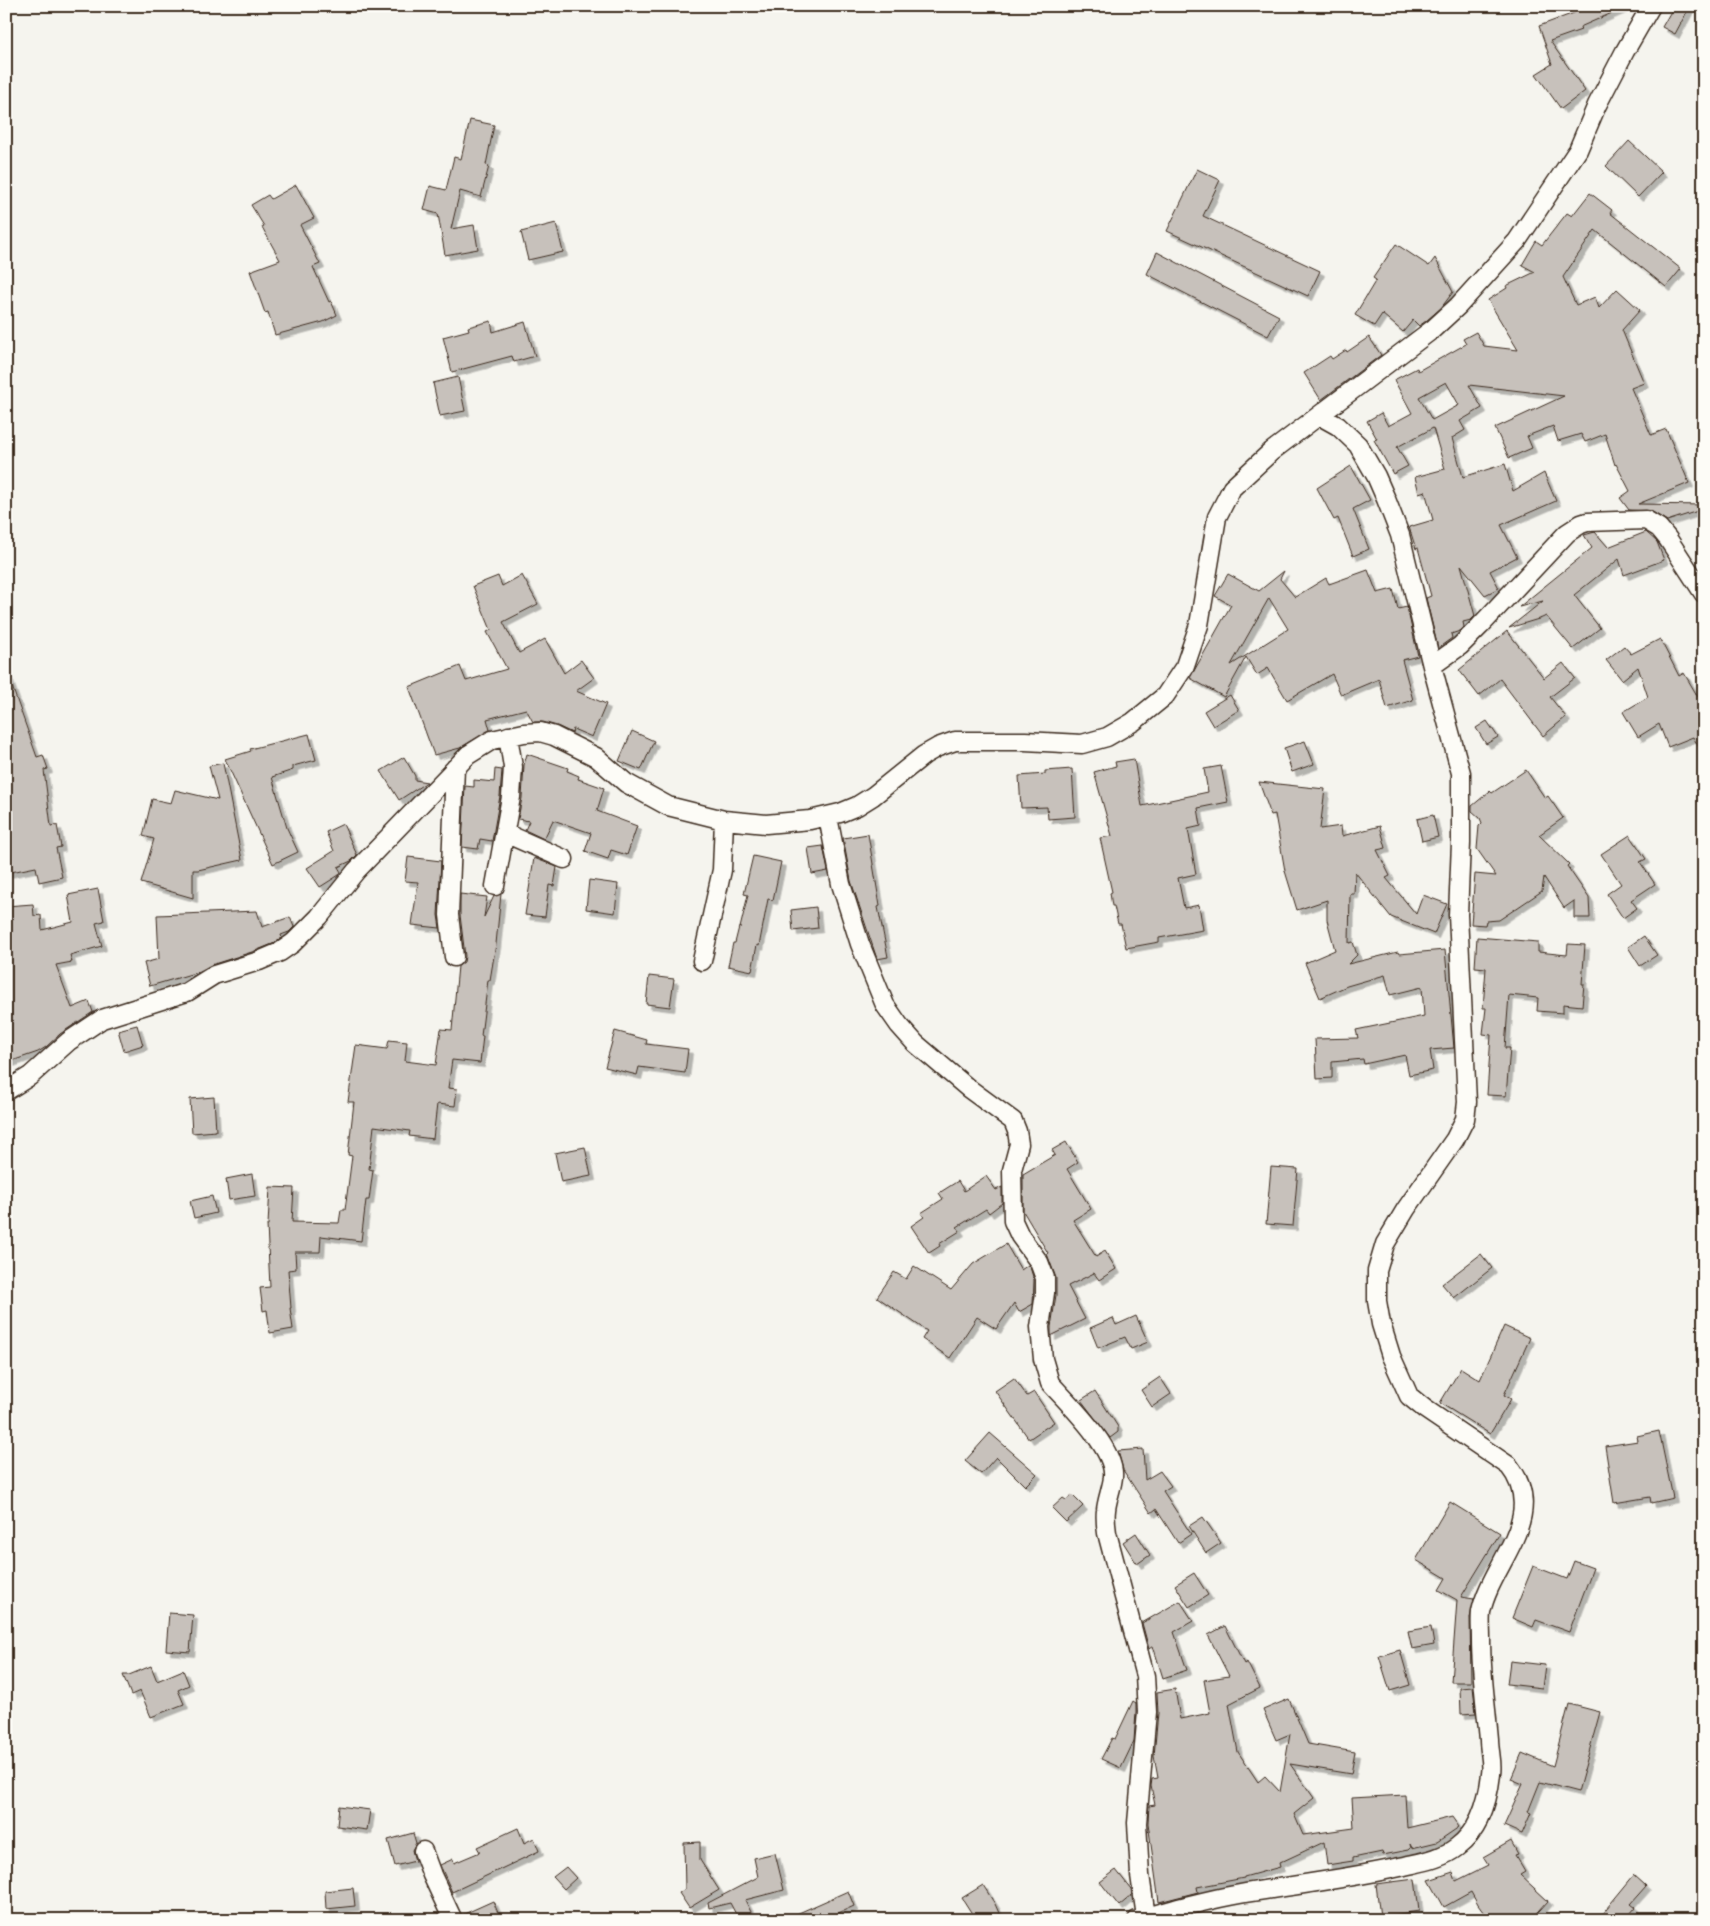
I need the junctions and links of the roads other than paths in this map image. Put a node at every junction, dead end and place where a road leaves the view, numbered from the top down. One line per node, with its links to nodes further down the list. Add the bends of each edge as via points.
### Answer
1 (1651, 6): 2 (street, via 1597,105 1578,150 1516,241 1458,306 1404,353)
2 (1320, 416): 4 (street, via 1338,426 1358,445 1376,476 1400,535); 7 (street, via 1272,451 1232,488 1217,516 1193,646 1176,682 1145,714 1107,737 1082,744 955,741 924,755 858,806)
3 (1704, 594): 4 (street, via 1668,539 1646,520 1587,522 1567,533 1460,646)
4 (1432, 666): 16 (street, via 1461,773 1458,915 1466,1120 1385,1244 1377,1272 1377,1301 1391,1356 1409,1396 1509,1466 1518,1477 1522,1490 1524,1507 1520,1521 1481,1613 1482,1688 1492,1772 1488,1794 1481,1817 1471,1832 1457,1847 1437,1858 1356,1877 1237,1894)
5 (508, 736): 6 (street, via 480,747); 8 (street, via 540,732 568,741 596,757 626,783 662,802); 9 (street, via 513,767)
6 (455, 768): 12 (street, via 450,915); 14 (street, via 356,871 319,917 280,952 214,975 187,992 102,1019)
7 (828, 817): 8 (street, via 766,824); 16 (street, via 841,884 885,1006 915,1043 1013,1121 1018,1131 1019,1144 1012,1170 1013,1221 1039,1262 1045,1278 1040,1327 1042,1359 1050,1383 1101,1443 1114,1475 1106,1509 1107,1533 1145,1676 1148,1712 1137,1823)
8 (724, 820): 13 (street, via 722,870)
9 (504, 833): 10 (street); 11 (street)
10 (564, 859)
11 (495, 886)
12 (454, 957)
13 (702, 960)
14 (6, 1091)
15 (423, 1850): 17 (street)
16 (1141, 1918)
17 (453, 1920)

